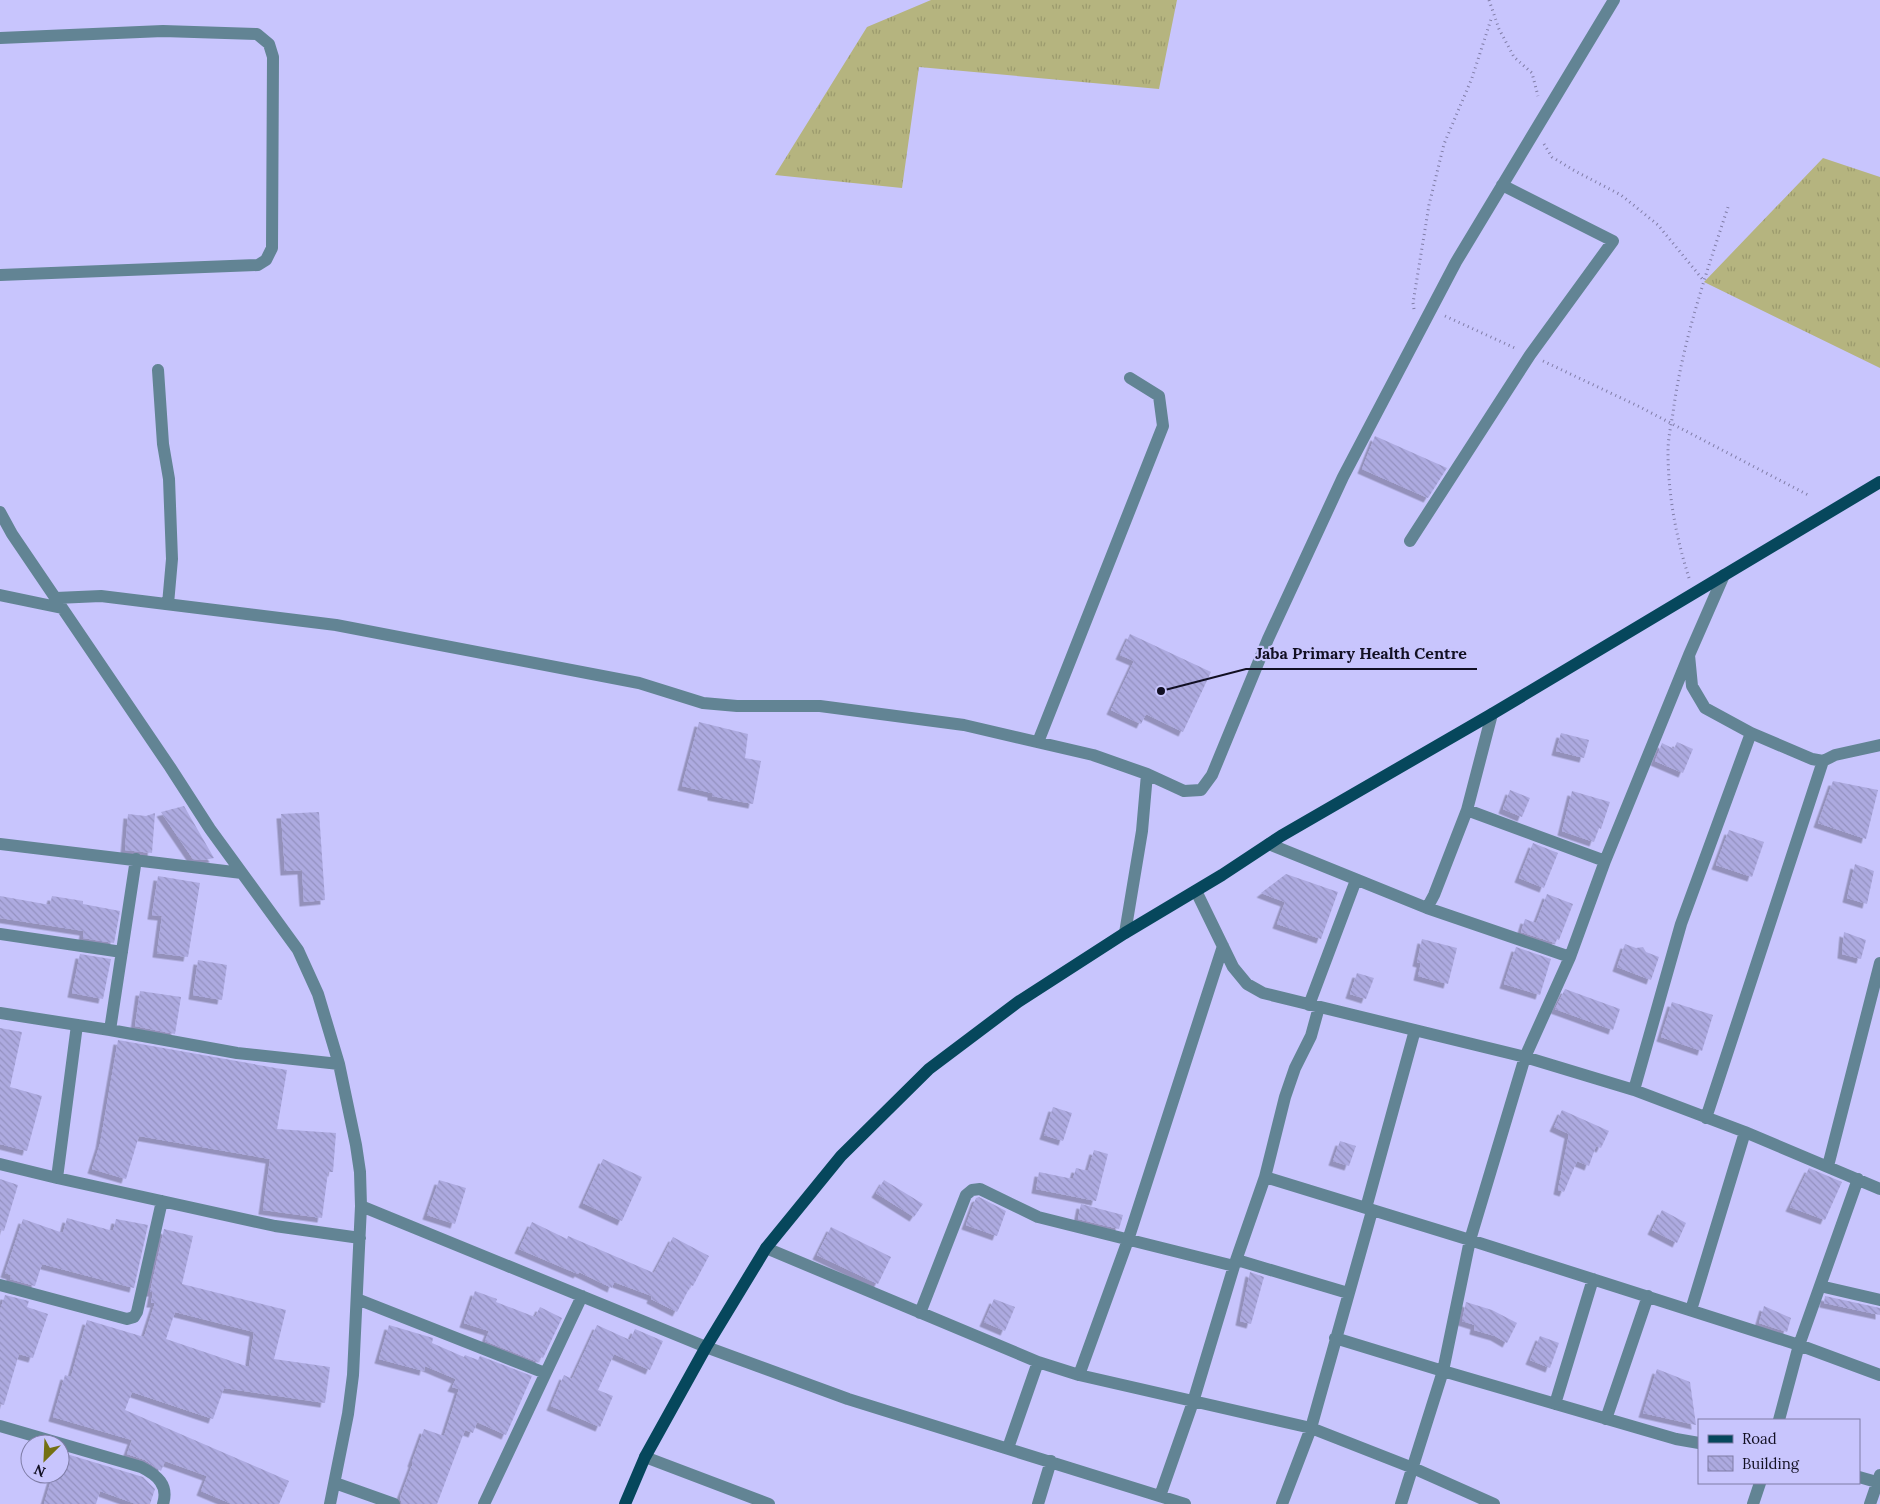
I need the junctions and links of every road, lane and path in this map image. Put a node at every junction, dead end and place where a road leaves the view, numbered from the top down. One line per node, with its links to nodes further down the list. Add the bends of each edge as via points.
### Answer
1 (1489, 0): 5 (path, via 1514,57 1532,73)
2 (1614, 0): 5 (street)
3 (1492, 16): 12 (path, via 1472,78 1444,144 1412,303)
4 (0, 38): 9 (street, via 163,31 257,34 269,44 273,76 272,248 266,260 258,264)
5 (1542, 119): 6 (street)
6 (1535, 130): 7 (street); 10 (path, via 1552,157 1621,194 1658,226)
7 (1502, 184): 11 (street); 13 (street, via 1613,241)
8 (1728, 207): 10 (path)
9 (0, 275)
10 (1704, 282): 16 (path, via 1676,387)
11 (1431, 309): 12 (street); 13 (path)
12 (1420, 329): 32 (street, via 1343,476 1268,639 1212,776 1202,790 1184,791)
13 (1530, 355): 16 (path); 20 (street)
14 (158, 370): 25 (street, via 169,479 172,559)
15 (1130, 378): 29 (street, via 1159,396 1163,426)
16 (1671, 423): 18 (path); 22 (path, via 1668,449 1671,505)
17 (1880, 482): 21 (main road)
18 (1810, 496)
19 (0, 512): 24 (street)
20 (1410, 541)
21 (1724, 575): 22 (main road); 26 (street)
22 (1694, 593): 27 (main road)
23 (0, 595): 24 (street)
24 (59, 603): 25 (street, via 101,596); 38 (street)
25 (168, 604): 29 (street, via 346,627 639,683 703,702 737,706 820,706 964,725)
26 (1688, 655): 28 (street, via 1692,686 1705,708); 37 (street)
27 (1492, 714): 33 (street); 35 (main road)
28 (1751, 733): 31 (street); 55 (street, via 1681,924)
29 (1038, 742): 32 (street, via 1093,755)
30 (1880, 745): 31 (street)
31 (1823, 761): 56 (street)
32 (1147, 774): 42 (street, via 1142,831)
33 (1467, 810): 37 (street); 41 (street)
34 (0, 844): 36 (street)
35 (1269, 844): 39 (street); 40 (main road)
36 (136, 859): 38 (street); 45 (street)
37 (1604, 861): 46 (street)
38 (242, 873): 54 (street, via 298,950 318,994)
39 (1356, 880): 41 (street); 48 (street)
40 (1196, 891): 42 (main road); 44 (street)
41 (1427, 908): 46 (street)
42 (1126, 933): 70 (main road, via 1018,1002 929,1069 841,1156)
43 (0, 934): 45 (street)
44 (1223, 946): 48 (street, via 1233,967 1247,984 1262,993); 68 (street)
45 (122, 952): 51 (street)
46 (1570, 957): 53 (street)
47 (1880, 963): 59 (street)
48 (1314, 1006): 52 (street); 60 (street, via 1311,1036 1285,1097)
49 (0, 1013): 50 (street)
50 (77, 1025): 51 (street); 61 (street)
51 (110, 1030): 54 (street, via 237,1053)
52 (1415, 1030): 53 (street); 66 (street)
53 (1525, 1057): 55 (street); 69 (street)
54 (339, 1064): 65 (street, via 356,1146)
55 (1634, 1090): 56 (street)
56 (1706, 1118): 57 (street)
57 (1745, 1132): 59 (street); 80 (street)
58 (0, 1164): 61 (street)
59 (1828, 1166): 62 (street)
60 (1265, 1177): 66 (street); 71 (street)
61 (57, 1178): 64 (street)
62 (1858, 1178): 63 (street); 74 (street)
63 (1880, 1189)
64 (162, 1201): 67 (street, via 275,1226); 73 (street, via 134,1317 127,1320)
65 (361, 1206): 67 (street); 76 (street)
66 (1369, 1210): 69 (street); 75 (street)
67 (360, 1238): 78 (street)
68 (1128, 1240): 71 (street); 81 (street, via 1038,1217 980,1189 972,1190 966,1196); 88 (street)
69 (1470, 1240): 72 (street); 86 (street)
70 (766, 1248): 81 (street); 84 (main road)
71 (1236, 1263): 75 (street); 90 (street)
72 (1593, 1279): 77 (street); 91 (street)
73 (0, 1285)
74 (1820, 1286): 79 (street); 83 (street)
75 (1348, 1293): 82 (street)
76 (582, 1296): 84 (street); 87 (street)
77 (1648, 1296): 80 (street); 92 (street)
78 (357, 1299): 87 (street); 103 (street, via 349,1404)
79 (1880, 1300)
80 (1691, 1310): 83 (street)
81 (920, 1313): 85 (street)
82 (1335, 1338): 86 (street); 95 (street)
83 (1799, 1345): 89 (street); 93 (street)
84 (706, 1347): 97 (street, via 848,1399); 98 (main road)
85 (1038, 1362): 88 (street); 97 (street)
86 (1443, 1371): 91 (street); 100 (street)
87 (545, 1373): 106 (street)
88 (1079, 1375): 90 (street)
89 (1880, 1375)
90 (1193, 1402): 95 (street); 105 (street)
91 (1555, 1404): 92 (street)
92 (1606, 1419): 96 (street)
93 (1779, 1419)
94 (0, 1426): 107 (street, via 154,1473 163,1483)
95 (1311, 1428): 100 (street); 114 (street)
96 (1698, 1443)
97 (1008, 1448): 99 (street)
98 (646, 1458): 110 (main road); 111 (street)
99 (1051, 1461): 105 (street); 112 (street)
100 (1413, 1468): 115 (street); 116 (street)
101 (1860, 1476): 102 (street)
102 (1879, 1480): 118 (street)
103 (335, 1483): 108 (street); 109 (street)
104 (1760, 1484): 117 (street)
105 (1160, 1496): 113 (street)
106 (489, 1502)
107 (162, 1504)
108 (330, 1504)
109 (394, 1504)
110 (625, 1504)
111 (769, 1504)
112 (1038, 1504)
113 (1185, 1504)
114 (1282, 1504)
115 (1401, 1504)
116 (1494, 1504)
117 (1752, 1504)
118 (1870, 1504)

